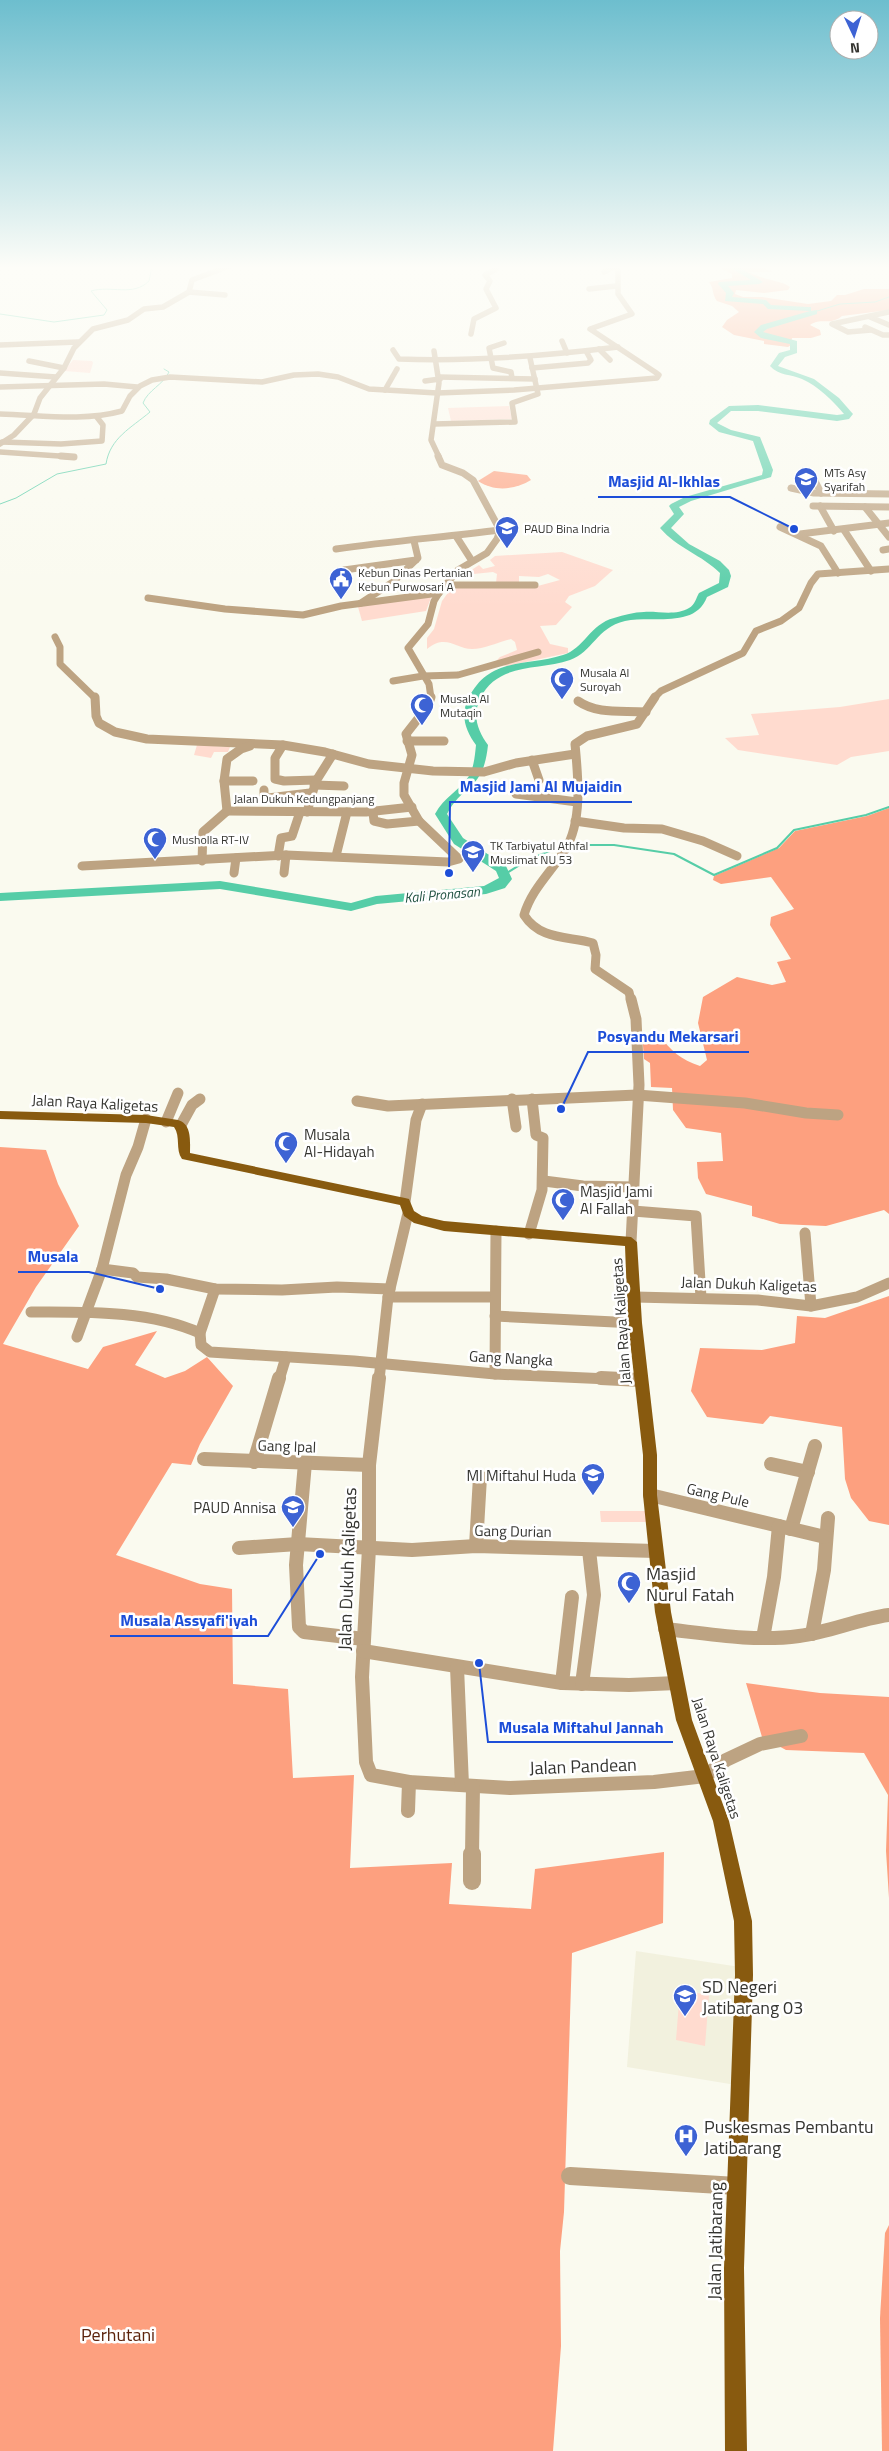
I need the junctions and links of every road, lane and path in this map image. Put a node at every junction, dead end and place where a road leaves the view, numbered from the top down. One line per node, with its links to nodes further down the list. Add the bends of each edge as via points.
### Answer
1 (54, 379): 14 (street)
2 (162, 379): 17 (street)
3 (199, 379): 4 (street, via 262,382)
4 (276, 379)
5 (344, 379): 19 (street, via 362,387)
6 (391, 379): 19 (street)
7 (433, 379): 13 (street)
8 (439, 379): 21 (street)
9 (473, 379): 20 (street)
10 (535, 379): 18 (street)
11 (562, 379): 15 (street)
12 (648, 379): 15 (street)
13 (425, 381)
14 (48, 385): 16 (street); 17 (street); 23 (street)
15 (555, 386): 18 (street)
16 (0, 387)
17 (137, 387): 24 (street, via 122,411)
18 (537, 388): 20 (street); 25 (street, via 536,396 512,403 515,422)
19 (385, 390): 21 (street)
20 (473, 392): 21 (street)
21 (437, 394): 25 (street)
22 (0, 414): 23 (street)
23 (34, 414): 24 (street); 26 (street, via 14,435)
24 (96, 416): 26 (street, via 103,425 102,441)
25 (434, 424): 39 (street, via 430,440 439,461 444,467 473,480)
26 (1, 443)
27 (0, 452): 28 (street)
28 (74, 457)
29 (813, 477): 31 (street)
30 (791, 488): 31 (street)
31 (817, 493): 32 (street); 33 (street)
32 (889, 494)
33 (818, 506): 34 (street); 41 (street)
34 (865, 507): 35 (street); 37 (street)
35 (889, 507)
36 (889, 523): 37 (street)
37 (879, 525): 40 (street); 44 (street)
38 (780, 527): 42 (street)
39 (500, 530): 43 (street); 48 (street, via 487,552)
40 (844, 530): 41 (street); 51 (street)
41 (834, 531): 42 (street)
42 (800, 534): 52 (street, via 828,552)
43 (456, 536): 45 (street); 48 (street)
44 (889, 537)
45 (414, 541): 46 (street, via 397,540); 47 (street, via 418,555)
46 (336, 549)
47 (416, 560): 50 (street); 57 (street, via 393,582 361,600)
48 (472, 561): 53 (street, via 458,570)
49 (889, 569): 51 (street)
50 (344, 570)
51 (871, 571): 52 (street)
52 (838, 573): 63 (street, via 817,575 799,608 781,621 756,632 744,653 661,691)
53 (446, 585): 54 (street); 55 (street)
54 (535, 585)
55 (439, 593): 57 (street); 60 (street, via 428,624 408,648)
56 (148, 598): 57 (street, via 303,615)
57 (361, 604)
58 (55, 636): 66 (street, via 60,647 60,664 95,696 99,723 115,732 135,737)
59 (538, 652): 60 (street, via 458,675)
60 (424, 676): 61 (street); 64 (street, via 431,699 407,732)
61 (393, 681)
62 (578, 701): 63 (street, via 594,708)
63 (646, 712): 69 (street, via 637,724 579,739 575,744)
64 (407, 740): 65 (street); 71 (street, via 412,755)
65 (444, 741)
66 (255, 745): 67 (street); 73 (street, via 229,757)
67 (282, 745): 68 (street); 75 (street, via 274,763 275,779 304,778)
68 (333, 754): 71 (street); 75 (street)
69 (575, 754): 70 (street); 79 (street)
70 (532, 760): 71 (street, via 484,772); 72 (street)
71 (409, 770): 80 (street, via 404,795)
72 (539, 780)
73 (224, 781): 74 (street); 81 (street)
74 (253, 781)
75 (314, 786): 76 (street); 77 (street, via 268,798 264,796); 82 (street)
76 (344, 786)
77 (264, 790)
78 (516, 794): 79 (street)
79 (578, 802): 85 (street)
80 (412, 807): 83 (street, Jalan Dukuh Kedungpanjang); 86 (street)
81 (227, 811): 82 (street, Jalan Dukuh Kedungpanjang); 91 (street, via 203,832)
82 (303, 812): 83 (street, Jalan Dukuh Kedungpanjang); 87 (street, via 292,836 281,838)
83 (348, 812): 88 (street)
84 (373, 813): 86 (street, via 374,821 383,824)
85 (575, 821): 89 (street, via 662,829 703,841); 95 (street, via 566,848 528,901 524,915 540,932 551,937 593,943 595,969 629,992 636,1019)
86 (419, 822): 88 (street, via 459,859 448,862)
87 (282, 855): 88 (street); 90 (street); 94 (street)
88 (336, 856)
89 (737, 856)
90 (236, 858): 91 (street); 93 (street)
91 (202, 861): 92 (street)
92 (82, 866)
93 (234, 874)
94 (284, 874)
95 (638, 1090): 98 (street); 103 (street); 109 (street)
96 (178, 1093): 105 (street)
97 (200, 1099): 106 (street, via 192,1105)
98 (532, 1099): 99 (street); 108 (street, via 536,1135 542,1138)
99 (512, 1100): 101 (street); 107 (street)
100 (357, 1101): 101 (street, via 388,1106)
101 (422, 1104): 110 (street, Jalan Dukuh Kaligetas, via 416,1120)
102 (0, 1115): 104 (main road, Jalan Raya Kaligetas)
103 (838, 1116)
104 (146, 1119): 105 (main road, Jalan Raya Kaligetas); 116 (street, via 120,1194)
105 (166, 1122): 106 (main road, Jalan Raya Kaligetas)
106 (181, 1125): 110 (main road, Jalan Raya Kaligetas, via 186,1156)
107 (516, 1127)
108 (544, 1181): 109 (street, via 595,1187); 114 (street)
109 (633, 1187): 111 (street)
110 (406, 1208): 112 (main road, Jalan Raya Kaligetas, via 428,1223); 119 (street, Jalan Dukuh Kaligetas)
111 (633, 1211): 115 (street); 122 (street, via 696,1216)
112 (496, 1231): 114 (main road, Jalan Raya Kaligetas); 120 (street)
113 (805, 1233): 123 (street)
114 (529, 1234): 115 (main road, Jalan Raya Kaligetas)
115 (631, 1242): 121 (main road, Jalan Raya Kaligetas)
116 (102, 1269): 118 (street); 124 (street)
117 (889, 1283): 123 (street, Jalan Dukuh Kaligetas, via 857,1297)
118 (215, 1290): 119 (street, via 337,1287); 128 (street)
119 (389, 1293): 120 (street); 131 (street, Jalan Dukuh Kaligetas)
120 (494, 1297): 126 (street)
121 (635, 1297): 122 (street, Jalan Dukuh Kaligetas); 127 (main road, Jalan Raya Kaligetas)
122 (701, 1298): 123 (street, Jalan Dukuh Kaligetas)
123 (811, 1306)
124 (88, 1311): 125 (street); 128 (street, via 155,1319); 129 (street)
125 (31, 1312)
126 (495, 1316): 127 (street); 132 (street)
127 (636, 1323): 133 (main road, Jalan Raya Kaligetas)
128 (200, 1333): 130 (street, via 201,1345 210,1352)
129 (77, 1337)
130 (286, 1357): 131 (street); 136 (street)
131 (380, 1364): 132 (street, Gang Nangka); 139 (street, Jalan Dukuh Kaligetas)
132 (494, 1374): 133 (street, Gang Nangka)
133 (641, 1380): 142 (main road, Jalan Raya Kaligetas, via 650,1455)
134 (815, 1446): 140 (street)
135 (204, 1459): 136 (street, Gang Ipal)
136 (254, 1462): 137 (street, Gang Ipal)
137 (305, 1463): 139 (street, Gang Ipal); 146 (street)
138 (771, 1464): 140 (street)
139 (368, 1465): 149 (street, Jalan Dukuh Kaligetas)
140 (808, 1472): 144 (street)
141 (480, 1477): 147 (street)
142 (650, 1495): 144 (street, Gang Pule); 151 (main road, Jalan Raya Kaligetas)
143 (828, 1518): 145 (street)
144 (785, 1527): 145 (street, Gang Pule); 156 (street)
145 (825, 1537): 155 (street, via 823,1577)
146 (298, 1544): 148 (street, Gang Durian); 149 (street, Gang Durian); 157 (street, via 299,1627 304,1632)
147 (476, 1546): 149 (street, Gang Durian, via 412,1550); 150 (street, Gang Durian)
148 (239, 1548)
149 (369, 1548): 157 (street, Jalan Dukuh Kaligetas)
150 (589, 1550): 151 (street, Gang Durian); 161 (street, via 594,1595)
151 (656, 1551): 154 (main road, Jalan Raya Kaligetas)
152 (572, 1596): 160 (street)
153 (889, 1615): 155 (street)
154 (666, 1629): 156 (street); 159 (main road, Jalan Raya Kaligetas)
155 (812, 1634): 156 (street)
156 (763, 1638)
157 (364, 1644): 158 (street); 163 (street, Jalan Dukuh Kaligetas, via 366,1762)
158 (457, 1667): 160 (street); 166 (street)
159 (677, 1682): 161 (street); 164 (main road, Jalan Raya Kaligetas, via 684,1720)
160 (562, 1684): 161 (street)
161 (582, 1684)
162 (801, 1736): 164 (street, via 760,1744 726,1760)
163 (371, 1775): 165 (street, Jalan Pandean)
164 (704, 1776): 166 (street, Jalan Pandean, via 579,1787); 169 (main road, Jalan Raya Kaligetas, via 721,1821 743,1921)
165 (409, 1782): 166 (street, Jalan Pandean); 167 (street)
166 (468, 1785): 168 (street)
167 (408, 1811)
168 (472, 1881)
169 (742, 2032): 171 (main road, Jalan Jatibarang)
170 (570, 2176): 171 (street)
171 (737, 2186): 172 (main road, Jalan Jatibarang, via 734,2268)
172 (736, 2451)

